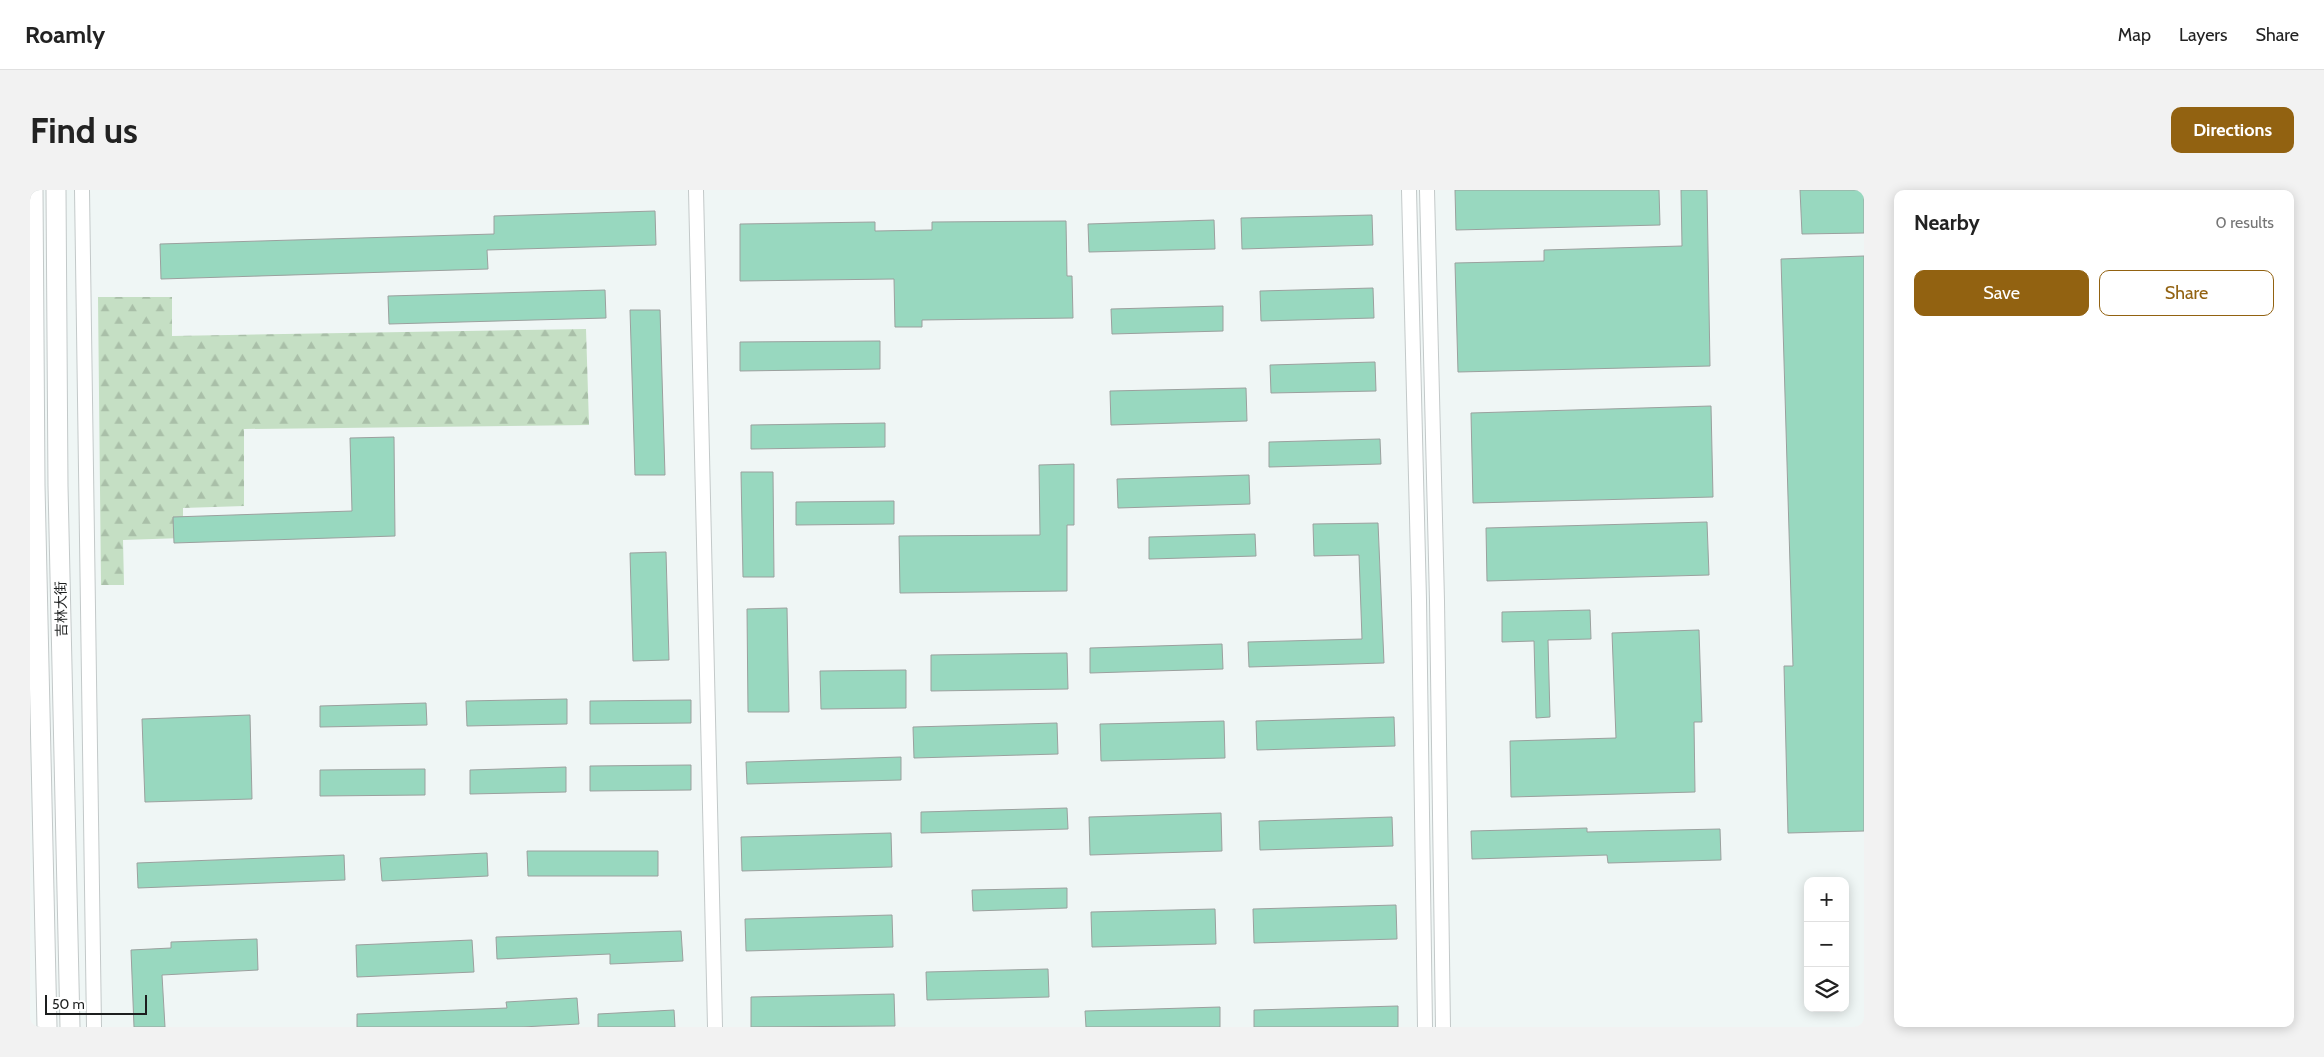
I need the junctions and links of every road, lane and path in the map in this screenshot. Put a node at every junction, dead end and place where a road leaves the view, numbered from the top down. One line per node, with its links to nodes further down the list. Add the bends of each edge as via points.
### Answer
1 (33, 190): 7 (main road, 吉林大街)
2 (56, 190): 8 (main road, 吉林大街, via 58,486)
3 (82, 190): 9 (street, 吉林大街)
4 (696, 190): 10 (street)
5 (1409, 190): 11 (street)
6 (1428, 190): 12 (street)
7 (48, 1027)
8 (70, 1027)
9 (94, 1027)
10 (716, 1027)
11 (1425, 1027)
12 (1443, 1027)

